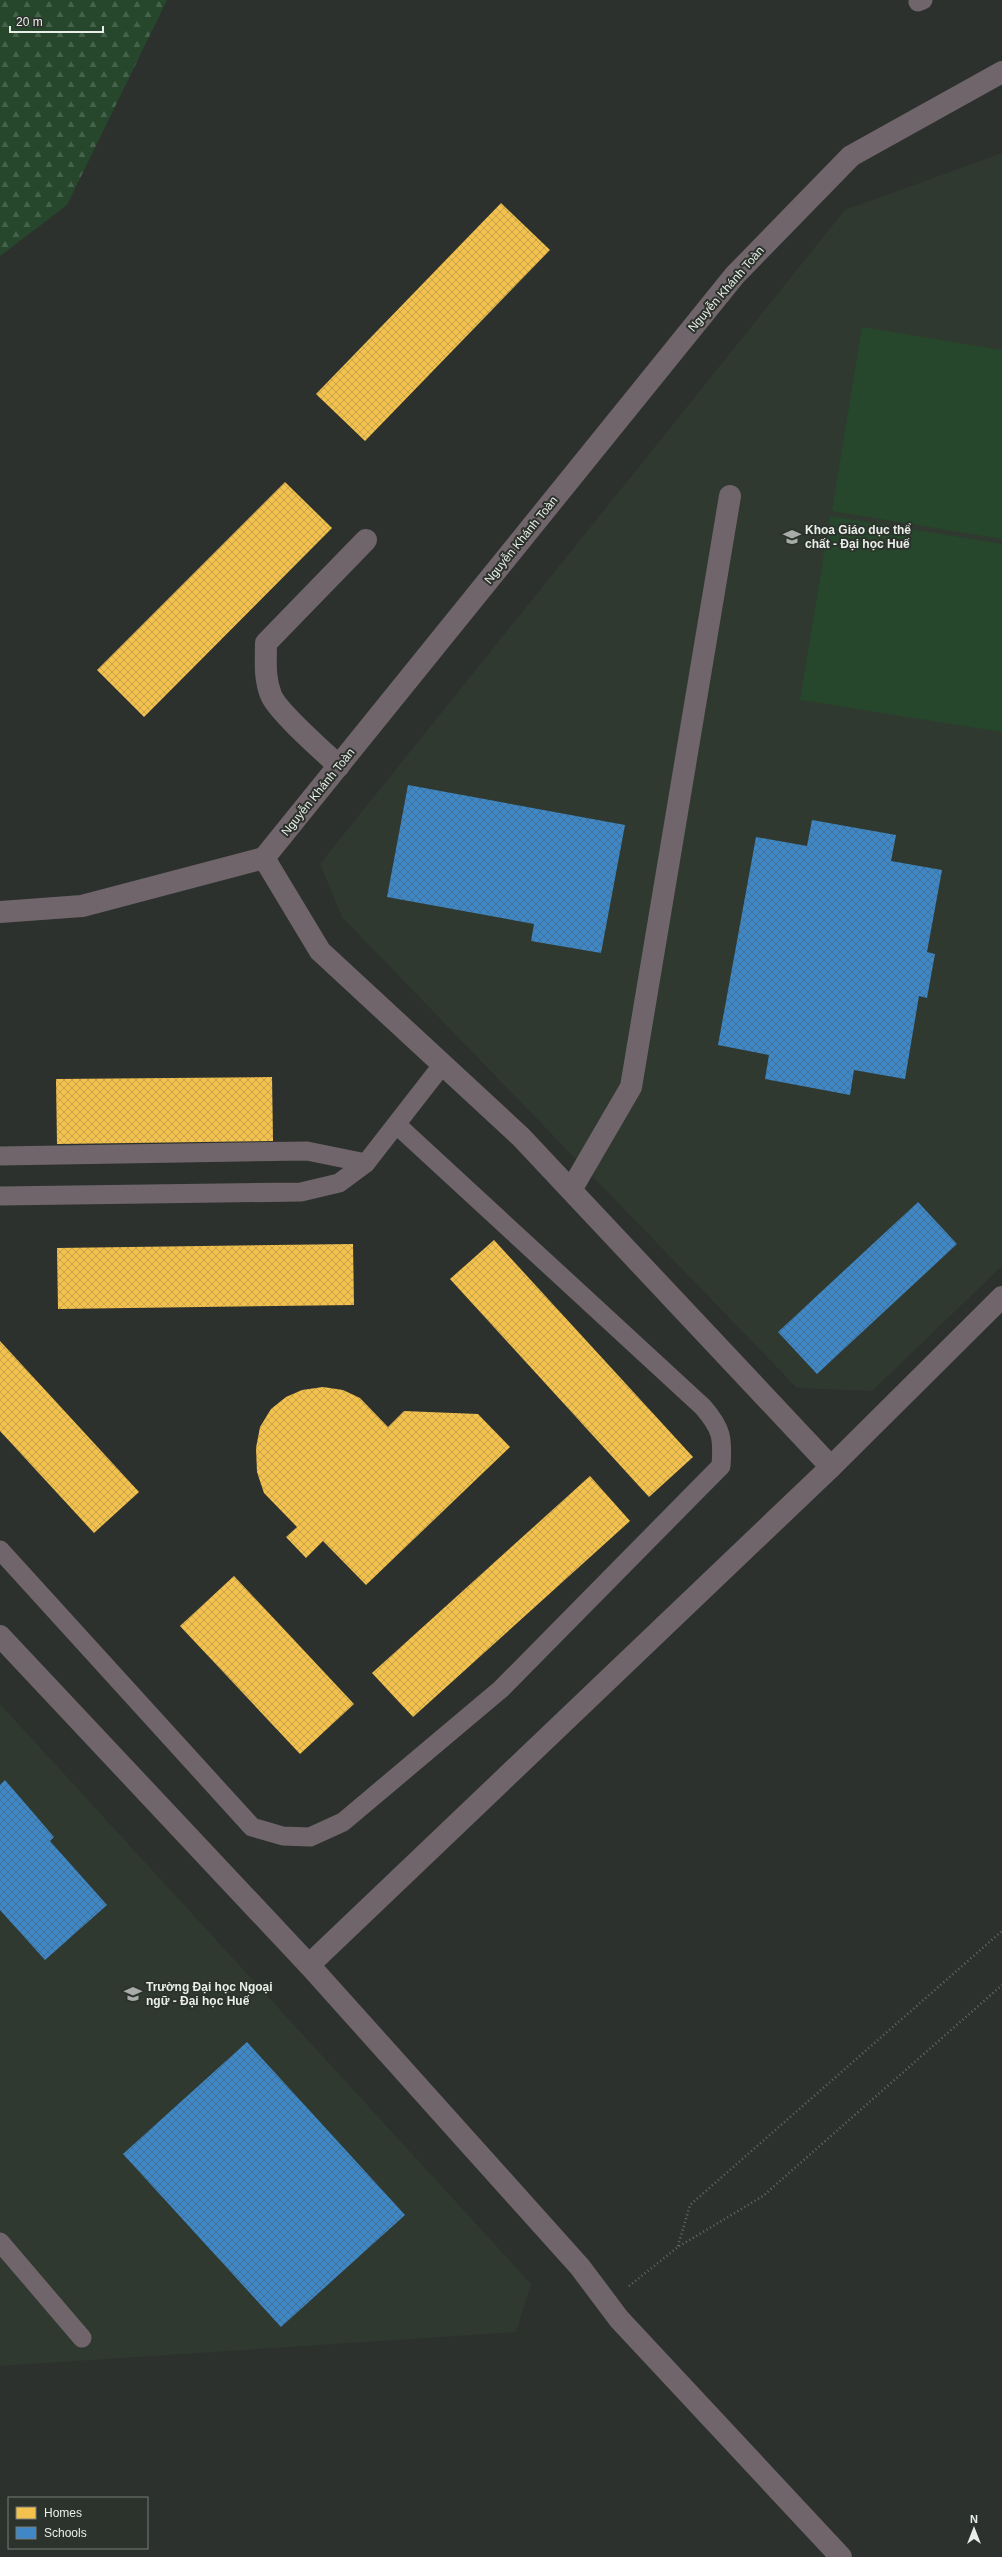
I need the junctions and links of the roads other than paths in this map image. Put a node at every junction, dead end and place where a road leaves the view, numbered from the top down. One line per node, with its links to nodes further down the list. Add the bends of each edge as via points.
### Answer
1 (1002, 72): 4 (street, Nguyễn Khánh Toàn, via 851,156 741,270)
2 (730, 496): 11 (street, via 631,1087)
3 (366, 540): 4 (street, via 266,643 266,671 271,696 291,720)
4 (339, 766): 5 (street, Nguyễn Khánh Toàn)
5 (264, 858): 6 (street, via 82,906); 7 (street, via 320,951)
6 (0, 912)
7 (443, 1064): 8 (lane); 11 (street, via 521,1137)
8 (397, 1125): 10 (lane); 15 (lane, via 703,1407 717,1423 723,1442 721,1466 501,1689 343,1822 310,1837 283,1836 252,1827)
9 (0, 1156): 10 (lane, via 307,1151)
10 (366, 1163): 12 (lane, via 339,1183 301,1192)
11 (571, 1190): 14 (street)
12 (0, 1196)
13 (1002, 1297): 14 (street)
14 (831, 1467): 17 (street)
15 (0, 1550)
16 (0, 1636): 17 (street)
17 (309, 1965): 20 (street, via 580,2267 619,2319)
18 (0, 2242): 19 (lane)
19 (82, 2338)
20 (841, 2557)

